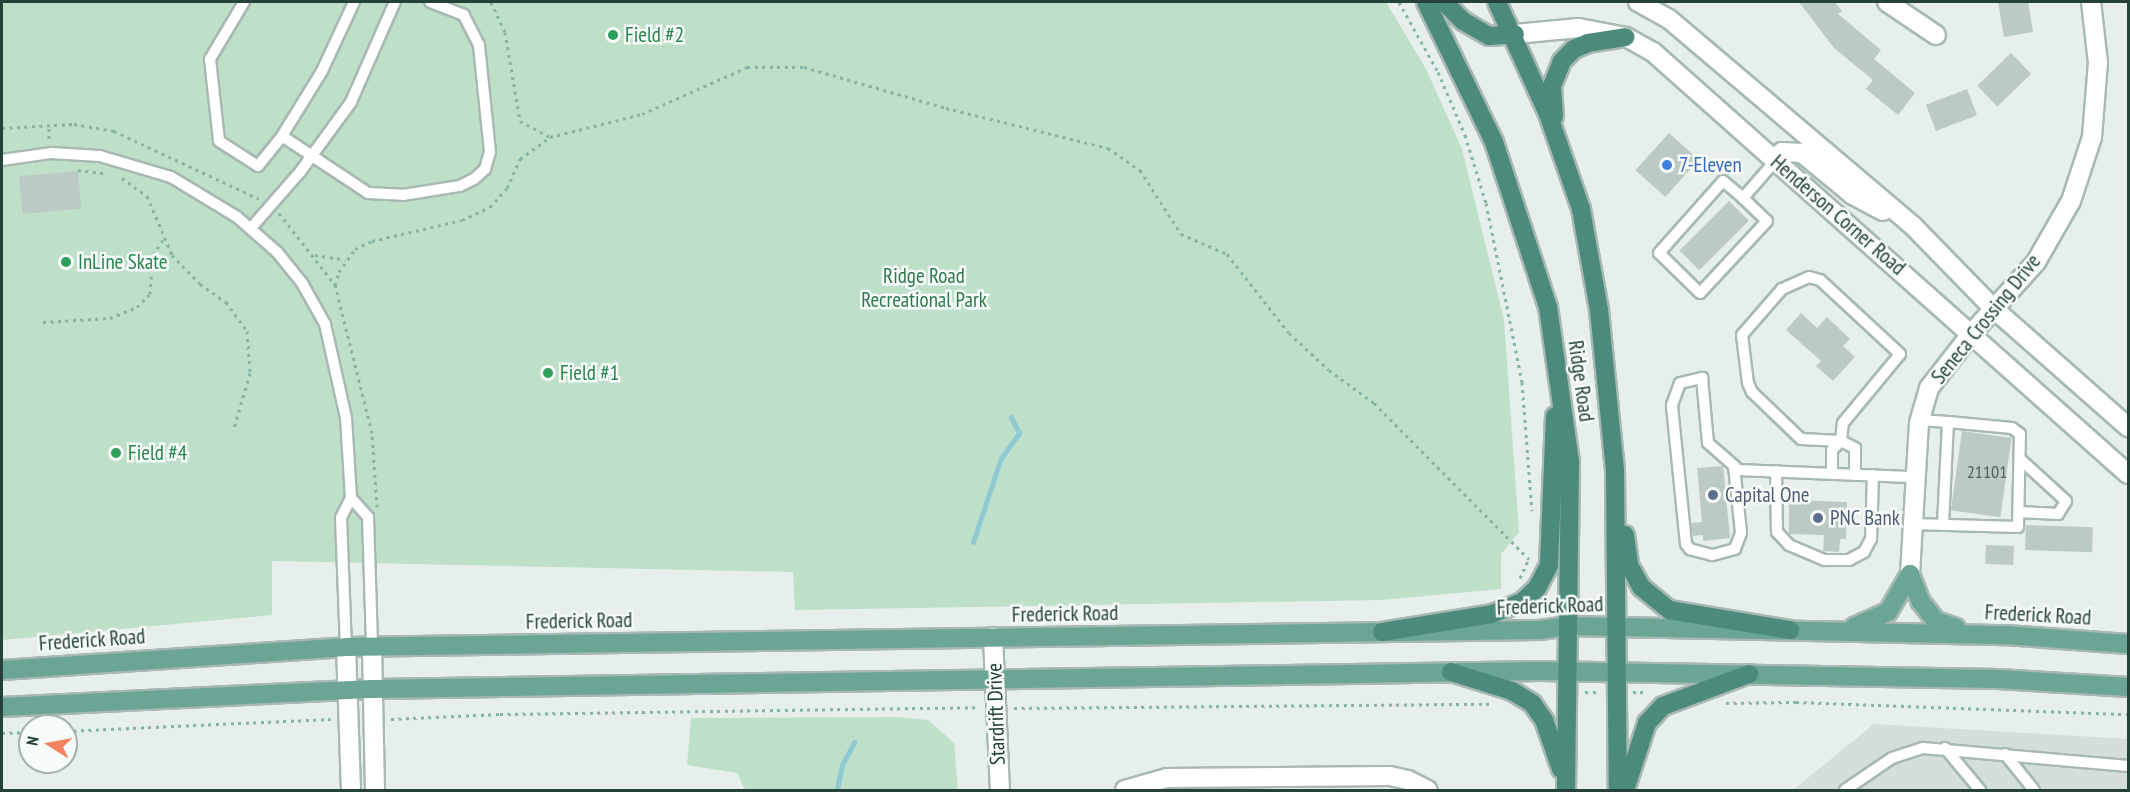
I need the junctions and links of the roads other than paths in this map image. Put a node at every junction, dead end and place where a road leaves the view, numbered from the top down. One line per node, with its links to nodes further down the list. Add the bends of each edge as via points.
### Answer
1 (244, 2): 14 (lane, via 210,58 219,141 258,166)
2 (354, 2): 14 (lane, via 322,71)
3 (395, 2): 16 (lane, via 351,102)
4 (430, 2): 16 (lane, via 464,15 474,30 488,136 484,169 460,186 387,197 355,187)
5 (1426, 2): 24 (highway, Ridge Road, via 1494,142 1548,307)
6 (1444, 2): 11 (highway, via 1463,21 1489,36)
7 (1497, 2): 11 (highway, Ridge Road)
8 (1638, 2): 20 (street, Henderson Corner Road, via 1669,19)
9 (1887, 2): 12 (street)
10 (2091, 2): 22 (street, Seneca Crossing Drive, via 2098,63 2092,137 2071,201 2036,262)
11 (1515, 34): 13 (street, Henderson Corner Road, via 1579,28); 15 (highway, Ridge Road)
12 (1936, 35)
13 (1626, 37): 15 (highway, via 1574,49 1562,61 1552,86); 18 (street, Henderson Corner Road, via 1653,52)
14 (282, 136): 16 (lane)
15 (1556, 136): 31 (highway, Ridge Road, via 1581,209 1599,310)
16 (312, 157): 21 (lane)
17 (2, 160): 21 (lane, via 51,153 100,156 150,169 197,190)
18 (1776, 160): 19 (lane); 20 (street, via 1782,153 1802,153 1853,195); 23 (street, Henderson Corner Road)
19 (1743, 198): 19 (lane, via 1723,181 1659,253 1700,293 1767,221)
20 (1914, 227): 22 (street, Henderson Corner Road)
21 (250, 228): 38 (lane, via 277,252 302,283 325,324 346,418)
22 (1994, 309): 23 (street, Seneca Crossing Drive); 27 (street, Henderson Corner Road)
23 (1972, 333): 25 (street, Seneca Crossing Drive, via 1929,388); 34 (street, Henderson Corner Road)
24 (1557, 372): 43 (highway, Ridge Road, via 1570,462); 47 (highway, via 1549,565 1537,588 1522,602 1492,614)
25 (1920, 420): 26 (lane); 37 (street, Seneca Crossing Drive)
26 (1948, 422): 29 (lane, via 2012,428 2020,434); 41 (lane)
27 (2128, 427)
28 (1841, 441): 28 (lane, via 1843,423 1900,354 1820,280 1809,277 1788,285 1742,335 1741,346 1752,392 1801,439); 33 (lane, via 1832,450); 35 (lane, via 1855,448)
29 (2020, 459): 39 (lane); 39 (lane, via 2066,501 2058,514)
30 (1734, 466): 30 (lane, via 1741,533 1735,549 1712,555 1690,549 1686,544 1672,405 1680,383 1701,378 1708,443); 32 (lane, via 1738,470)
31 (1616, 470): 44 (highway, Ridge Road); 45 (highway, via 1629,565 1652,598 1669,610)
32 (1776, 471): 33 (lane); 36 (lane, via 1777,532 1789,545 1825,560 1849,560 1864,552 1871,539)
33 (1832, 474): 35 (lane)
34 (2128, 474)
35 (1855, 475): 36 (lane)
36 (1873, 476): 37 (lane)
37 (1916, 477): 40 (street, Seneca Crossing Drive)
38 (351, 498): 53 (lane, via 341,518); 54 (lane, via 368,517)
39 (2019, 512): 41 (lane, via 2018,527)
40 (1913, 524): 41 (lane); 42 (street, Seneca Crossing Drive)
41 (1943, 525)
42 (1910, 574): 46 (main road, via 1888,612); 48 (main road, via 1922,602 1936,621)
43 (1568, 626): 44 (main road, Frederick Road); 47 (main road, Frederick Road); 56 (highway, Ridge Road)
44 (1616, 626): 45 (main road, Frederick Road); 57 (highway, Ridge Road)
45 (1790, 630): 46 (main road, Frederick Road)
46 (1844, 631): 48 (main road, Frederick Road)
47 (1382, 632): 49 (main road, Frederick Road)
48 (1974, 634): 51 (main road, Frederick Road)
49 (993, 638): 54 (main road, Frederick Road); 60 (street, Stardrift Drive)
50 (2128, 638): 51 (main road)
51 (2103, 642): 52 (main road, Frederick Road)
52 (2128, 644)
53 (346, 647): 54 (main road, Frederick Road); 55 (main road, Frederick Road); 63 (street)
54 (372, 647): 62 (street)
55 (2, 670)
56 (1568, 671): 57 (main road); 58 (main road); 68 (highway, Ridge Road)
57 (1615, 671): 59 (main road); 74 (highway, Ridge Road)
58 (1451, 672): 60 (main road); 68 (highway, via 1512,691 1532,703 1545,720)
59 (1749, 674): 61 (main road, via 1998,679); 75 (highway, via 1663,705 1647,723)
60 (994, 679): 62 (main road); 71 (street, Stardrift Drive)
61 (2128, 687)
62 (373, 689): 63 (main road); 70 (street)
63 (347, 690): 64 (main road); 69 (street)
64 (2, 707)
65 (1945, 748): 66 (lane); 76 (lane, via 1923,748 1892,758); 77 (lane)
66 (2005, 754): 67 (lane); 78 (lane)
67 (2128, 766)
68 (1566, 789)
69 (351, 790)
70 (375, 790)
71 (1000, 790)
72 (1125, 790): 73 (street, via 1167,778 1390,776)
73 (1428, 790)
74 (1618, 790)
75 (1626, 790)
76 (1845, 790)
77 (1980, 790)
78 (2034, 790)

